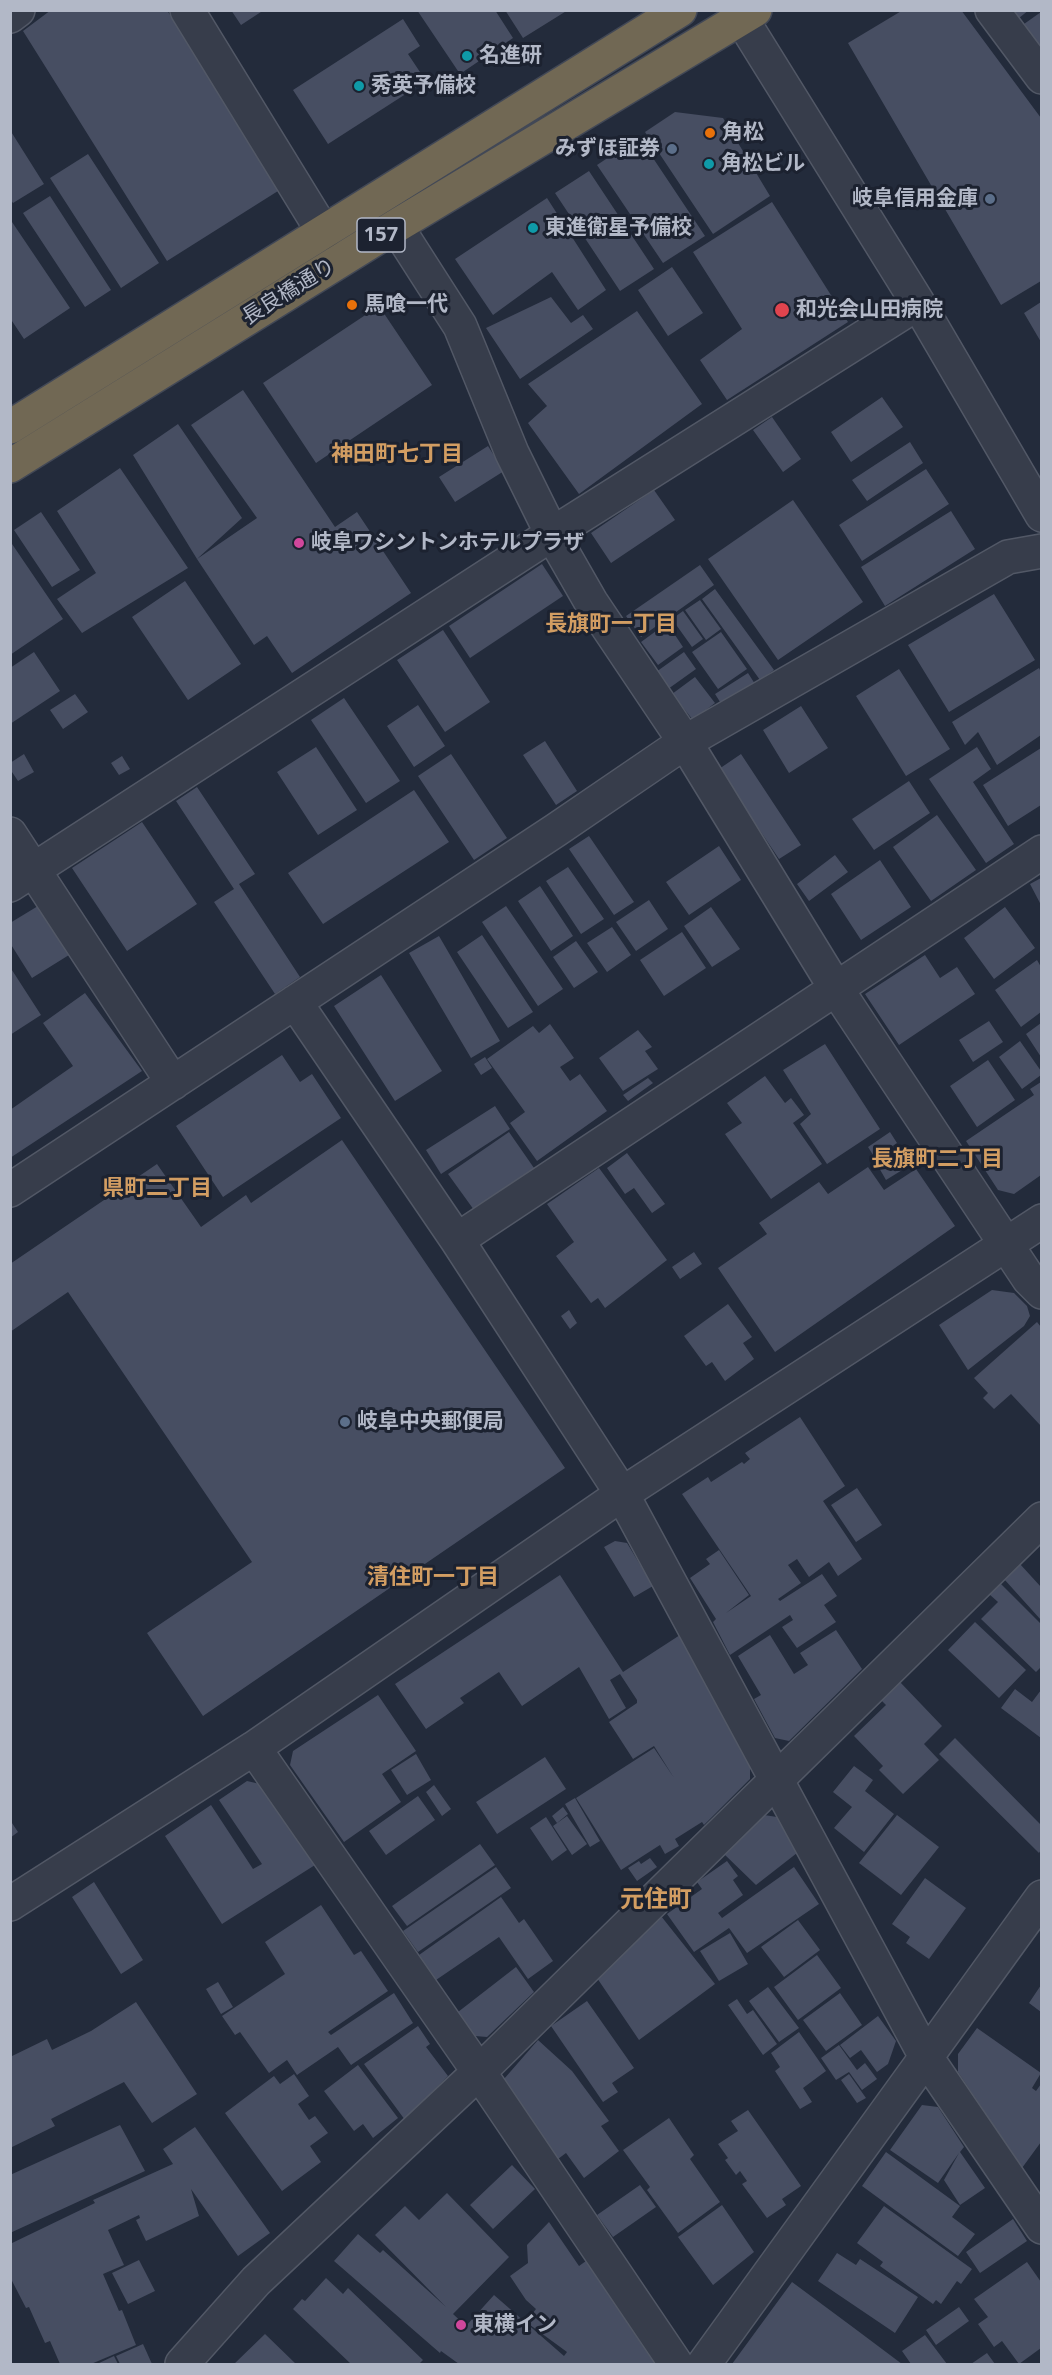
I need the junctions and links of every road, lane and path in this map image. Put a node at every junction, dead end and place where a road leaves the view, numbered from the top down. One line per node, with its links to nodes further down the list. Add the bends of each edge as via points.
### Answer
1 (18, 10): 6 (street)
2 (187, 10): 9 (street)
3 (680, 10): 9 (highway, 長良橋通り / 157)
4 (992, 10): 7 (street)
5 (744, 14): 8 (highway, 長良橋通り / 157); 10 (street)
6 (10, 16)
7 (1041, 77)
8 (396, 226): 12 (highway, 長良橋通り / 157); 14 (street, via 460,326 512,453)
9 (324, 233): 11 (highway, 長良橋通り / 157)
10 (918, 303): 13 (street); 14 (street)
11 (10, 427)
12 (10, 466)
13 (1041, 515)
14 (552, 534): 16 (street, via 591,602); 19 (street)
15 (1041, 551): 16 (street, via 1008,556)
16 (685, 742): 20 (street); 21 (street)
17 (10, 834): 19 (street)
18 (1041, 852): 20 (street)
19 (22, 878): 22 (street)
20 (835, 987): 25 (street); 26 (street)
21 (295, 1002): 22 (street); 25 (street)
22 (173, 1083): 23 (street)
23 (10, 1190)
24 (1041, 1221): 26 (street)
25 (457, 1240): 28 (street)
26 (1007, 1244): 27 (street); 28 (street)
27 (1041, 1292)
28 (622, 1494): 30 (street); 31 (street)
29 (1041, 1520): 31 (street)
30 (254, 1748): 33 (street); 35 (street)
31 (777, 1779): 34 (street); 35 (street)
32 (1041, 1897): 34 (street)
33 (10, 1904)
34 (926, 2057): 36 (street); 39 (street)
35 (479, 2072): 37 (street, via 256,2281); 38 (street)
36 (1041, 2227)
37 (182, 2364)
38 (676, 2364)
39 (704, 2364)

